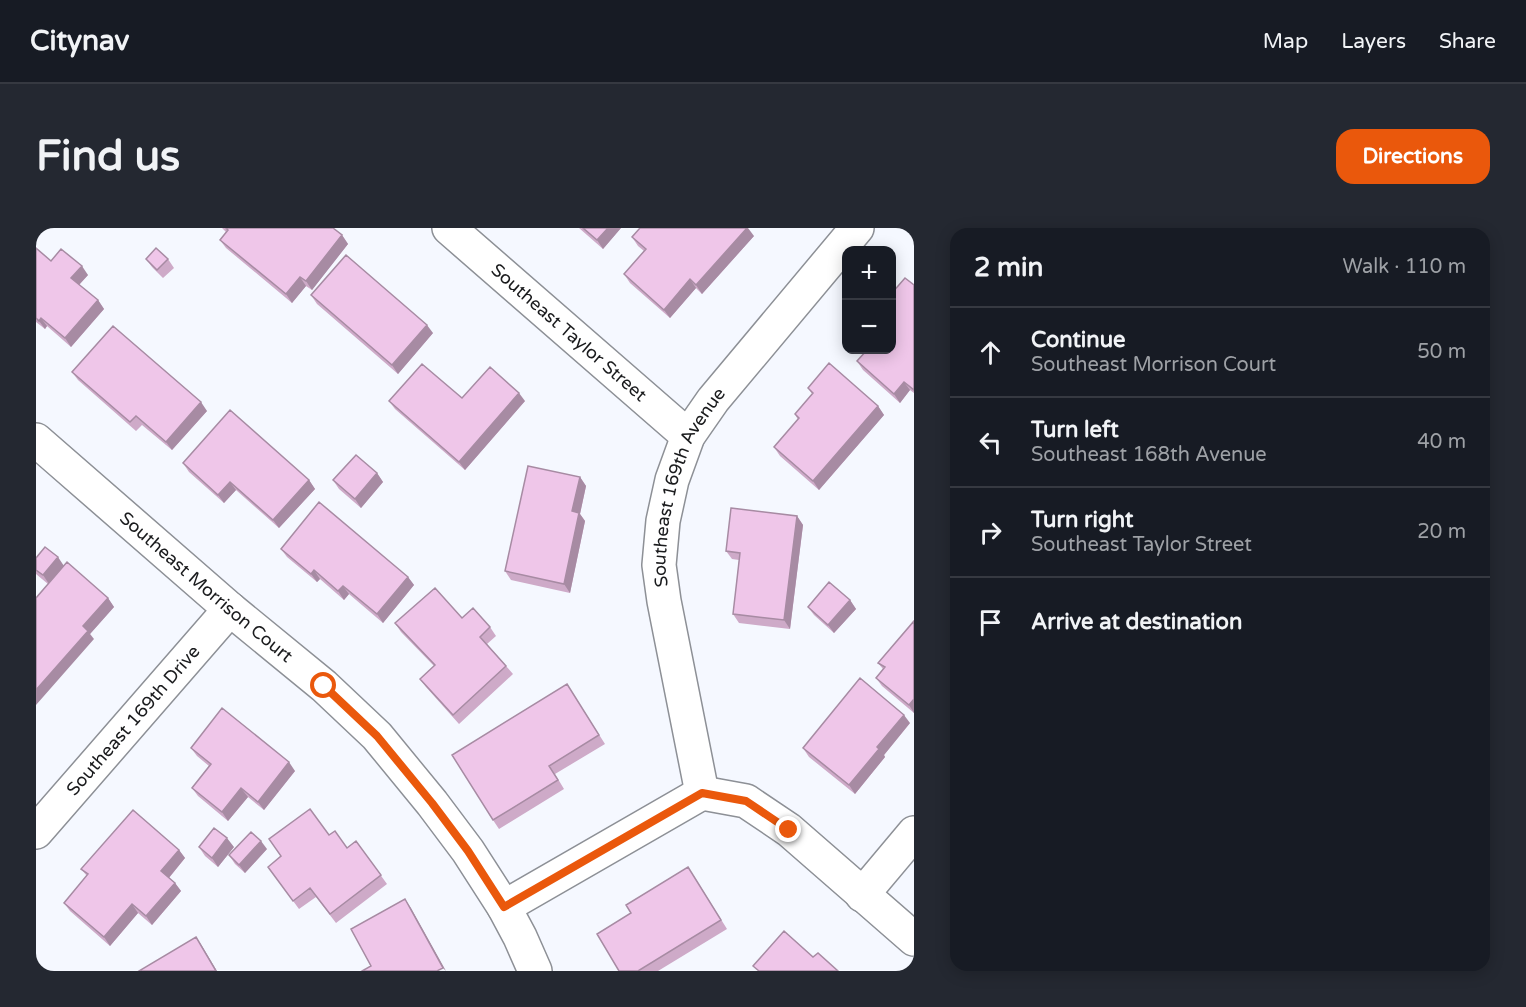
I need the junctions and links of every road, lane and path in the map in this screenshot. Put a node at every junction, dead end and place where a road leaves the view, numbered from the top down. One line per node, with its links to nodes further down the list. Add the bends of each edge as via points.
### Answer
1 (449, 228): 3 (street, Southeast Taylor Street)
2 (856, 228): 3 (street, Southeast 169th Avenue, via 712,400)
3 (688, 436): 6 (street, Southeast 169th Avenue, via 672,480 659,565)
4 (36, 441): 5 (street, Southeast Morrison Court)
5 (230, 609): 7 (street, Southeast 169th Drive); 10 (street, Southeast Morrison Court, via 324,686 377,736 468,851)
6 (702, 793): 9 (street, via 746,801 789,830); 10 (street)
7 (36, 832)
8 (914, 833): 9 (street)
9 (862, 895): 11 (street)
10 (504, 907): 12 (street, Southeast Morrison Court)
11 (914, 939)
12 (535, 971)

